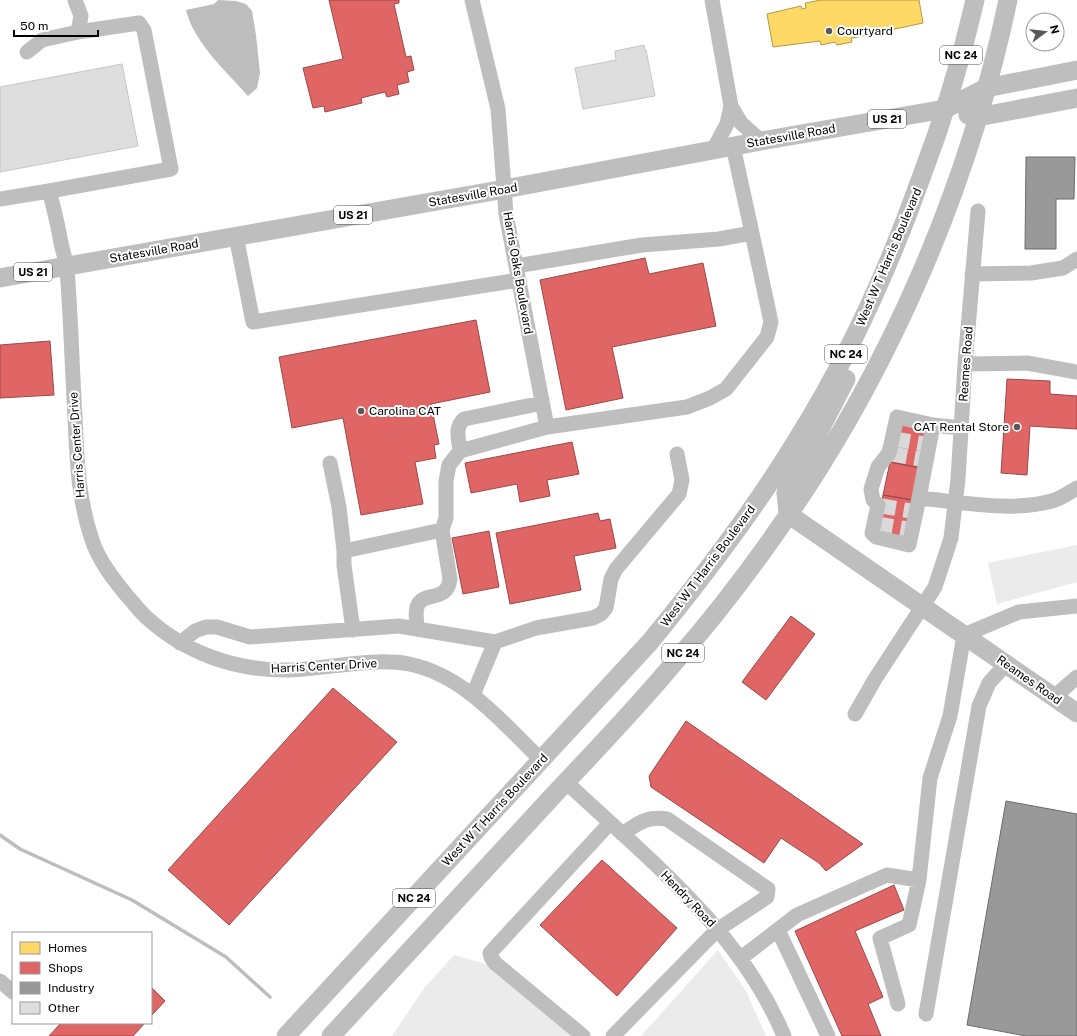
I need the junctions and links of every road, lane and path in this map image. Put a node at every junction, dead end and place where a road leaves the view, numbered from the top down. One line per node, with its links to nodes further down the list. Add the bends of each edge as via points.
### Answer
1 (76, 0): 6 (street, via 81,16)
2 (472, 0): 17 (street, Harris Oaks Boulevard, via 498,109)
3 (712, 0): 11 (street)
4 (975, 0): 12 (main road, West W T Harris Boulevard / NC 24)
5 (1008, 0): 9 (main road, NC 24)
6 (78, 32): 7 (street, via 42,40); 18 (street, via 139,23 142,26 171,169)
7 (27, 52)
8 (1077, 70): 9 (main road, Statesville Road / US 21)
9 (986, 88): 12 (main road, Statesville Road / US 21); 13 (main road, NC 24)
10 (1077, 98): 13 (main road, Statesville Road / US 21)
11 (731, 106): 14 (street, via 741,124); 16 (street, via 727,124)
12 (945, 109): 13 (main road, Statesville Road / US 21); 14 (main road, Statesville Road / US 21); 28 (main road, West W T Harris Boulevard / NC 24, via 912,203)
13 (978, 117): 41 (main road, NC 24, via 928,256 892,336 832,446)
14 (761, 141): 15 (main road, Statesville Road / US 21)
15 (733, 146): 16 (main road, Statesville Road / US 21); 21 (street)
16 (713, 150): 17 (main road, Statesville Road / US 21)
17 (505, 189): 22 (main road, Statesville Road / US 21); 25 (street, Harris Oaks Boulevard, via 506,214)
18 (49, 191): 19 (street); 24 (street, Harris Center Drive)
19 (0, 199)
20 (978, 211): 26 (street, Reames Road)
21 (752, 233): 25 (street, via 719,239 642,245); 33 (street, via 771,322 767,337 726,389 687,408)
22 (236, 236): 24 (main road, Statesville Road / US 21); 25 (street, via 253,322)
23 (1077, 259): 26 (street, via 1063,268 1031,273)
24 (67, 266): 27 (main road, Statesville Road / US 21); 50 (street, Harris Center Drive, via 78,476 84,517 107,569 122,589 145,616)
25 (517, 273): 31 (street, Harris Oaks Boulevard)
26 (972, 274): 29 (street, Reames Road)
27 (0, 278)
28 (880, 282): 41 (main road, via 847,378 813,443 790,479 786,493); 57 (main road, West W T Harris Boulevard / NC 24, via 822,397 754,506 672,614 621,674)
29 (965, 364): 30 (street, via 1027,363); 34 (street, Reames Road)
30 (1077, 372)
31 (542, 403): 33 (street, Harris Oaks Boulevard); 35 (street, via 464,419 458,431)
32 (933, 425): 34 (street); 40 (street); 40 (street, via 897,417 891,454 878,467 871,489 873,500 880,506 872,533 876,537 909,545)
33 (547, 427): 35 (street)
34 (961, 428): 39 (street, Reames Road)
35 (460, 451): 42 (street, via 449,465 446,481 446,518)
36 (677, 454): 49 (street, via 682,480 679,494 616,569 611,579 606,608 601,614 593,618 536,628)
37 (330, 463): 43 (street)
38 (1077, 488): 39 (street, via 1056,500 1033,505 1008,507)
39 (956, 501): 40 (street); 44 (street, Reames Road, via 951,538 936,587)
40 (915, 507)
41 (788, 514): 44 (main road, Reames Road); 58 (main road, NC 24, via 684,652)
42 (442, 530): 43 (street); 46 (street, via 450,586 441,595 425,598 418,603)
43 (344, 551): 47 (street)
44 (923, 606): 48 (main road, Reames Road); 56 (street)
45 (1077, 606): 48 (street, via 1019,612)
46 (417, 629): 47 (street, via 400,626); 49 (street)
47 (353, 630): 50 (street, via 250,637 217,627 206,627 195,631)
48 (964, 635): 51 (main road, Reames Road); 61 (street, via 950,716 930,778)
49 (495, 642): 53 (street)
50 (180, 643): 53 (street, Harris Center Drive, via 191,650 244,667 290,670 388,663 410,664 455,682)
51 (1006, 664): 54 (main road, Reames Road); 68 (street, via 989,683 979,706)
52 (1077, 677): 54 (street)
53 (473, 695): 57 (street, Harris Center Drive)
54 (1054, 697): 55 (main road, Reames Road)
55 (1077, 713)
56 (855, 714)
57 (541, 760): 69 (main road, West W T Harris Boulevard / NC 24)
58 (566, 782): 59 (street, Hendry Road); 70 (main road, NC 24)
59 (610, 823): 60 (street, Hendry Road); 71 (street, via 490,953 495,963)
60 (622, 834): 62 (street, Hendry Road, via 693,901); 62 (street, via 644,820 667,819 768,889 767,897)
61 (919, 880): 63 (street, via 887,875 797,915); 67 (street, via 909,925 880,938)
62 (717, 930): 64 (street, Hendry Road); 72 (street)
63 (778, 930): 64 (street); 74 (street)
64 (741, 958): 73 (street, Hendry Road)
65 (0, 980): 66 (street)
66 (12, 991)
67 (898, 1004)
68 (926, 1014)
69 (286, 1036)
70 (331, 1036)
71 (583, 1036)
72 (613, 1036)
73 (784, 1036)
74 (828, 1036)

